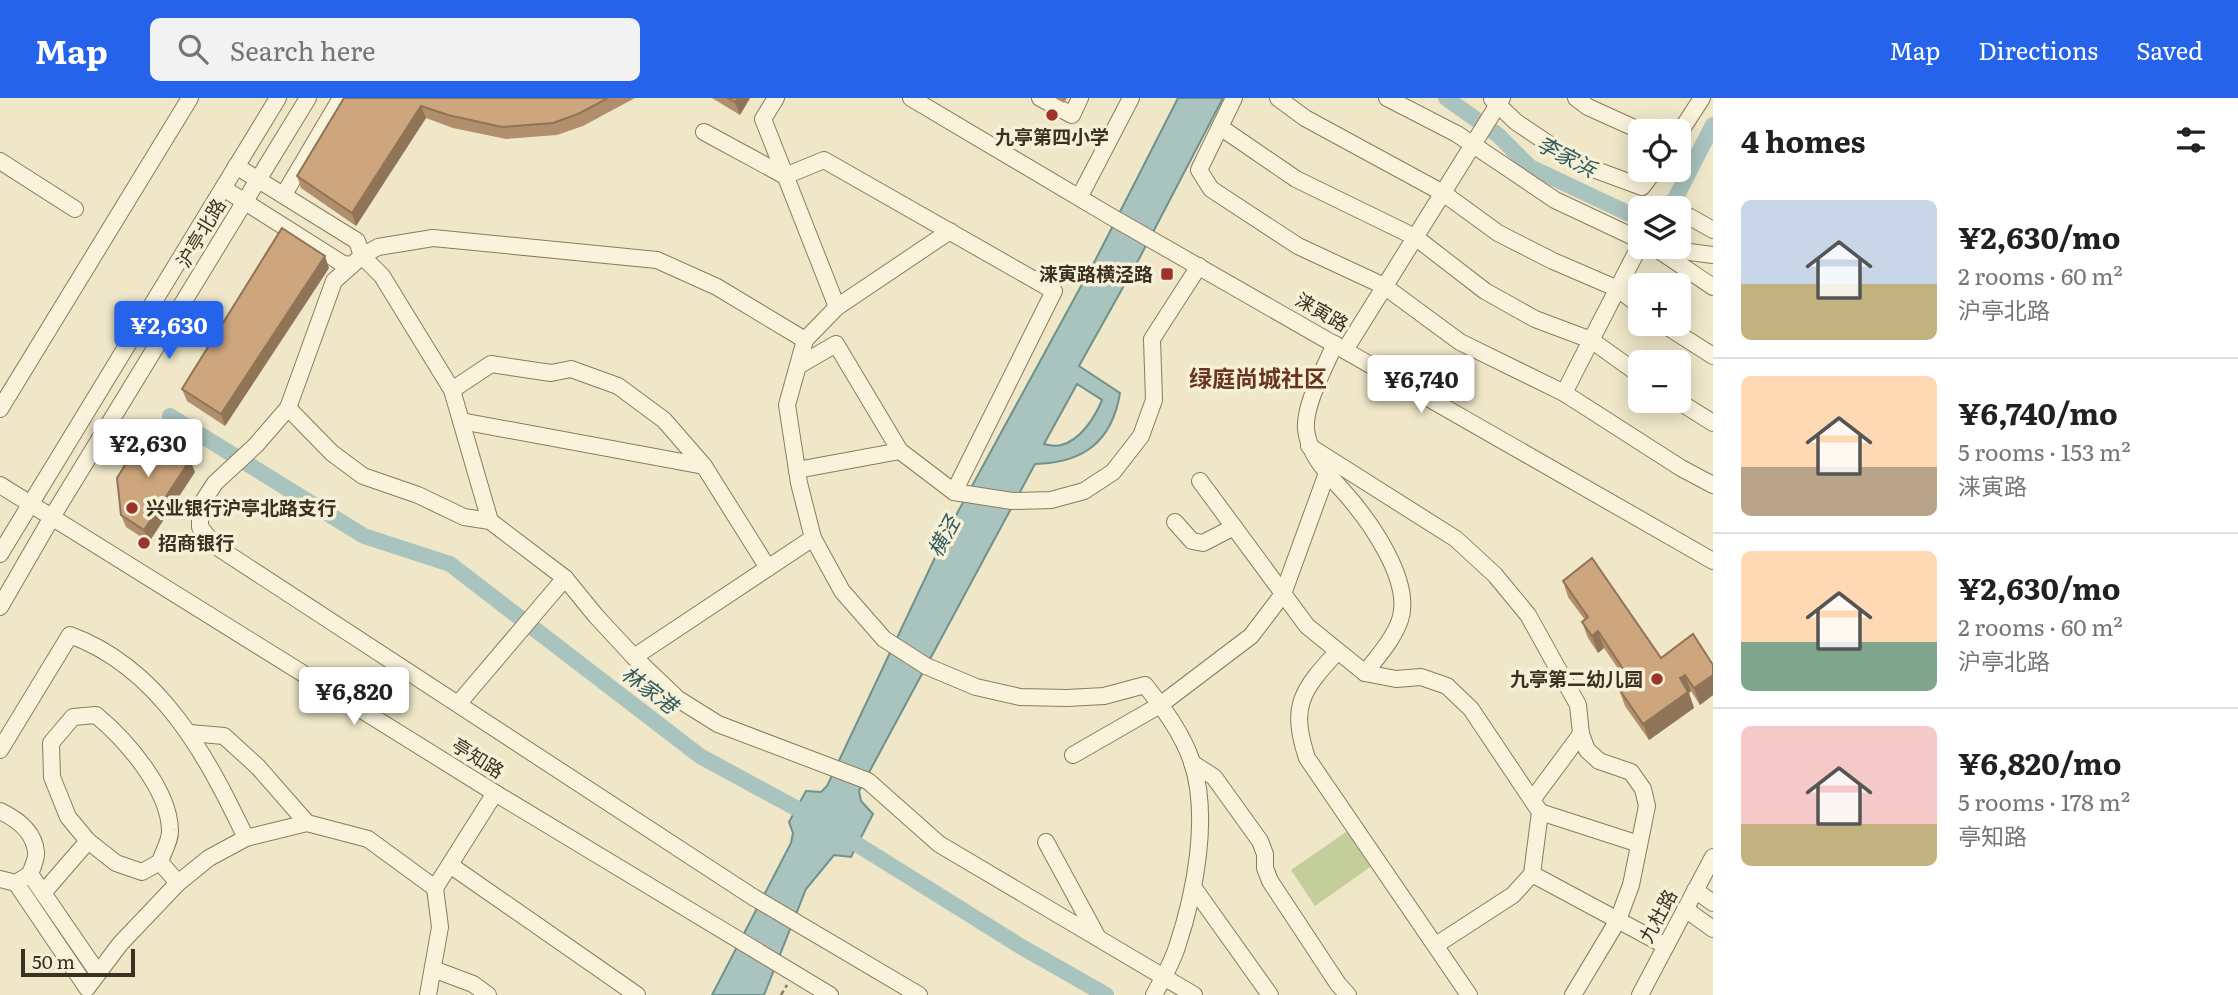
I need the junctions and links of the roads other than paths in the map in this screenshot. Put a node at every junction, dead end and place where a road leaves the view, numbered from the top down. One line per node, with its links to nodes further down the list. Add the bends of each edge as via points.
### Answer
1 (190, 98): 60 (street)
2 (278, 98): 22 (street, 沪亭北路)
3 (308, 98): 24 (street, 沪亭北路)
4 (341, 98): 29 (street)
5 (776, 98): 23 (street, via 763,119)
6 (1040, 98): 7 (street, via 1072,115)
7 (1080, 98)
8 (1131, 98): 31 (street)
9 (1234, 98): 18 (street)
10 (1278, 98): 30 (street, via 1305,118)
11 (1387, 98): 20 (street)
12 (1576, 98): 17 (street)
13 (914, 99): 31 (street, 涞寅路)
14 (1700, 99): 16 (street)
15 (1497, 100): 20 (street); 25 (street, via 1516,122 1577,163)
16 (1688, 119)
17 (1628, 125)
18 (1220, 127): 37 (street, via 1296,179); 45 (street, via 1199,170 1211,189 1298,246)
19 (704, 132): 23 (street)
20 (1473, 145): 30 (street); 38 (street, via 1555,200)
21 (0, 162): 33 (street)
22 (236, 166): 24 (street); 28 (street, 沪亭北路)
23 (785, 176): 36 (street, via 824,160); 49 (street)
24 (258, 180): 32 (street, 沪亭北路); 43 (street, via 357,241)
25 (1628, 182)
26 (1628, 182): 27 (street, via 1642,187)
27 (1646, 182)
28 (223, 188): 32 (street); 73 (street, 沪亭北路)
29 (286, 191)
30 (1443, 193): 37 (street); 47 (street, via 1498,233)
31 (1080, 196): 44 (street, 涞寅路)
32 (245, 202): 43 (street, via 343,264); 74 (street, 沪亭北路)
33 (75, 209)
34 (1691, 218): 35 (street)
35 (1713, 230)
36 (950, 231): 49 (street); 72 (street, via 1055,291)
37 (1415, 237): 45 (street); 52 (street, via 1485,291 1535,319)
38 (1628, 237)
39 (1691, 252): 40 (street)
40 (1713, 255)
41 (1632, 259): 47 (street)
42 (1673, 259): 46 (street)
43 (357, 261): 51 (street, via 378,247 433,238 657,260 717,287); 57 (street, via 382,276); 59 (street, via 334,281)
44 (1199, 266): 53 (street, 涞寅路); 72 (street, via 1152,339 1154,400 1141,436 1112,472 1084,491 1051,500)
45 (1384, 286): 53 (street); 58 (street, via 1460,342)
46 (1713, 287)
47 (1618, 289): 48 (street); 52 (street)
48 (1628, 297)
49 (837, 307): 51 (street)
50 (1682, 336): 54 (street)
51 (805, 340): 55 (street)
52 (1591, 340): 56 (street); 58 (street)
53 (1340, 347): 64 (street, via 1308,410); 80 (street, 涞寅路)
54 (1713, 356)
55 (798, 366): 65 (street, via 836,344); 67 (street, via 787,405)
56 (1628, 366)
57 (452, 390): 62 (street); 66 (street, via 491,364 551,373 571,369 618,386 664,420)
58 (1564, 393): 71 (street)
59 (288, 408): 75 (street, via 332,453 363,476 464,517); 88 (street, via 215,483 200,506 200,527 214,545)
60 (0, 409)
61 (1691, 409): 63 (street)
62 (461, 421): 66 (street); 75 (street)
63 (1713, 423)
64 (1309, 446): 68 (street); 91 (street, via 1455,540 1495,575 1528,615 1578,705)
65 (900, 452): 67 (street); 72 (street)
66 (704, 466): 81 (street)
67 (797, 470): 78 (street)
68 (1327, 473): 83 (street); 87 (street, via 1377,536 1403,595 1401,618)
69 (1200, 481): 77 (street)
70 (0, 485): 73 (street, 亭知路)
71 (1713, 485)
72 (954, 492)
73 (29, 503): 74 (street, 亭知路); 79 (street, 沪亭北路)
74 (52, 517): 84 (street, 沪亭北路); 95 (street, 亭知路)
75 (490, 521): 82 (street)
76 (1175, 522): 77 (street, via 1192,541 1203,544)
77 (1234, 527): 83 (street)
78 (813, 538): 81 (street); 89 (street, via 842,591 884,639 926,666 976,687 1020,697 1104,696 1144,685)
79 (0, 554)
80 (1713, 561)
81 (768, 568): 86 (street)
82 (565, 578): 86 (street); 88 (street)
83 (1283, 594): 85 (street, via 1307,626); 89 (street, via 1251,636)
84 (0, 607)
85 (1338, 652): 87 (street); 119 (street, via 1304,693 1298,713 1307,758)
86 (634, 657): 118 (street, via 678,699 718,724 868,782 939,844)
87 (1365, 673): 96 (street, via 1396,680 1420,677 1447,686 1471,709)
88 (458, 704): 130 (street, via 753,897)
89 (1160, 705): 93 (street); 94 (street, via 1176,726)
90 (190, 733): 92 (street, via 126,666 97,645 70,635); 98 (street, via 224,736 258,766); 99 (street)
91 (1581, 734): 96 (street); 102 (street, via 1587,750 1600,761 1631,772 1643,789 1647,806)
92 (0, 750)
93 (1073, 755)
94 (1192, 763): 110 (street, via 1200,800); 133 (street, via 1213,777 1260,841 1269,881)
95 (495, 793): 105 (street); 129 (street, 亭知路)
96 (1536, 806): 102 (street); 106 (street)
97 (0, 811): 108 (street, via 18,819 37,853)
98 (307, 823): 99 (street); 111 (street, via 368,839)
99 (246, 838): 109 (street, via 209,858)
100 (88, 841): 104 (street, via 116,863 142,872); 104 (street, via 68,817 52,777 51,743 73,717 96,715 133,753 163,800 171,832); 113 (street)
101 (1046, 842): 118 (street)
102 (1639, 844): 116 (street)
103 (1713, 857): 112 (street, 九杜路)
104 (160, 862): 109 (street)
105 (450, 865): 111 (street); 128 (street)
106 (1532, 874): 116 (street); 119 (street, via 1513,895)
107 (0, 879): 108 (street)
108 (23, 879): 113 (street); 124 (street)
109 (178, 883): 122 (street)
110 (1193, 887): 123 (street, via 1177,948); 132 (street)
111 (435, 888): 121 (street, via 440,927)
112 (1695, 890): 114 (street); 115 (street, 九杜路)
113 (43, 892): 122 (street)
114 (1713, 902)
115 (1685, 909): 117 (street); 120 (street, 九杜路)
116 (1618, 920): 120 (street); 135 (street)
117 (1713, 929)
118 (1098, 938): 123 (street)
119 (1436, 946): 134 (street)
120 (1666, 946): 136 (street, 九杜路)
121 (433, 970): 126 (street); 127 (street, via 473,984)
122 (98, 973): 124 (street)
123 (1163, 976): 125 (street); 131 (street)
124 (85, 992)
125 (1154, 994)
126 (428, 995)
127 (488, 995)
128 (637, 995)
129 (830, 995)
130 (919, 995)
131 (1194, 995)
132 (1270, 995)
133 (1348, 995)
134 (1469, 995)
135 (1573, 995)
136 (1640, 995)

